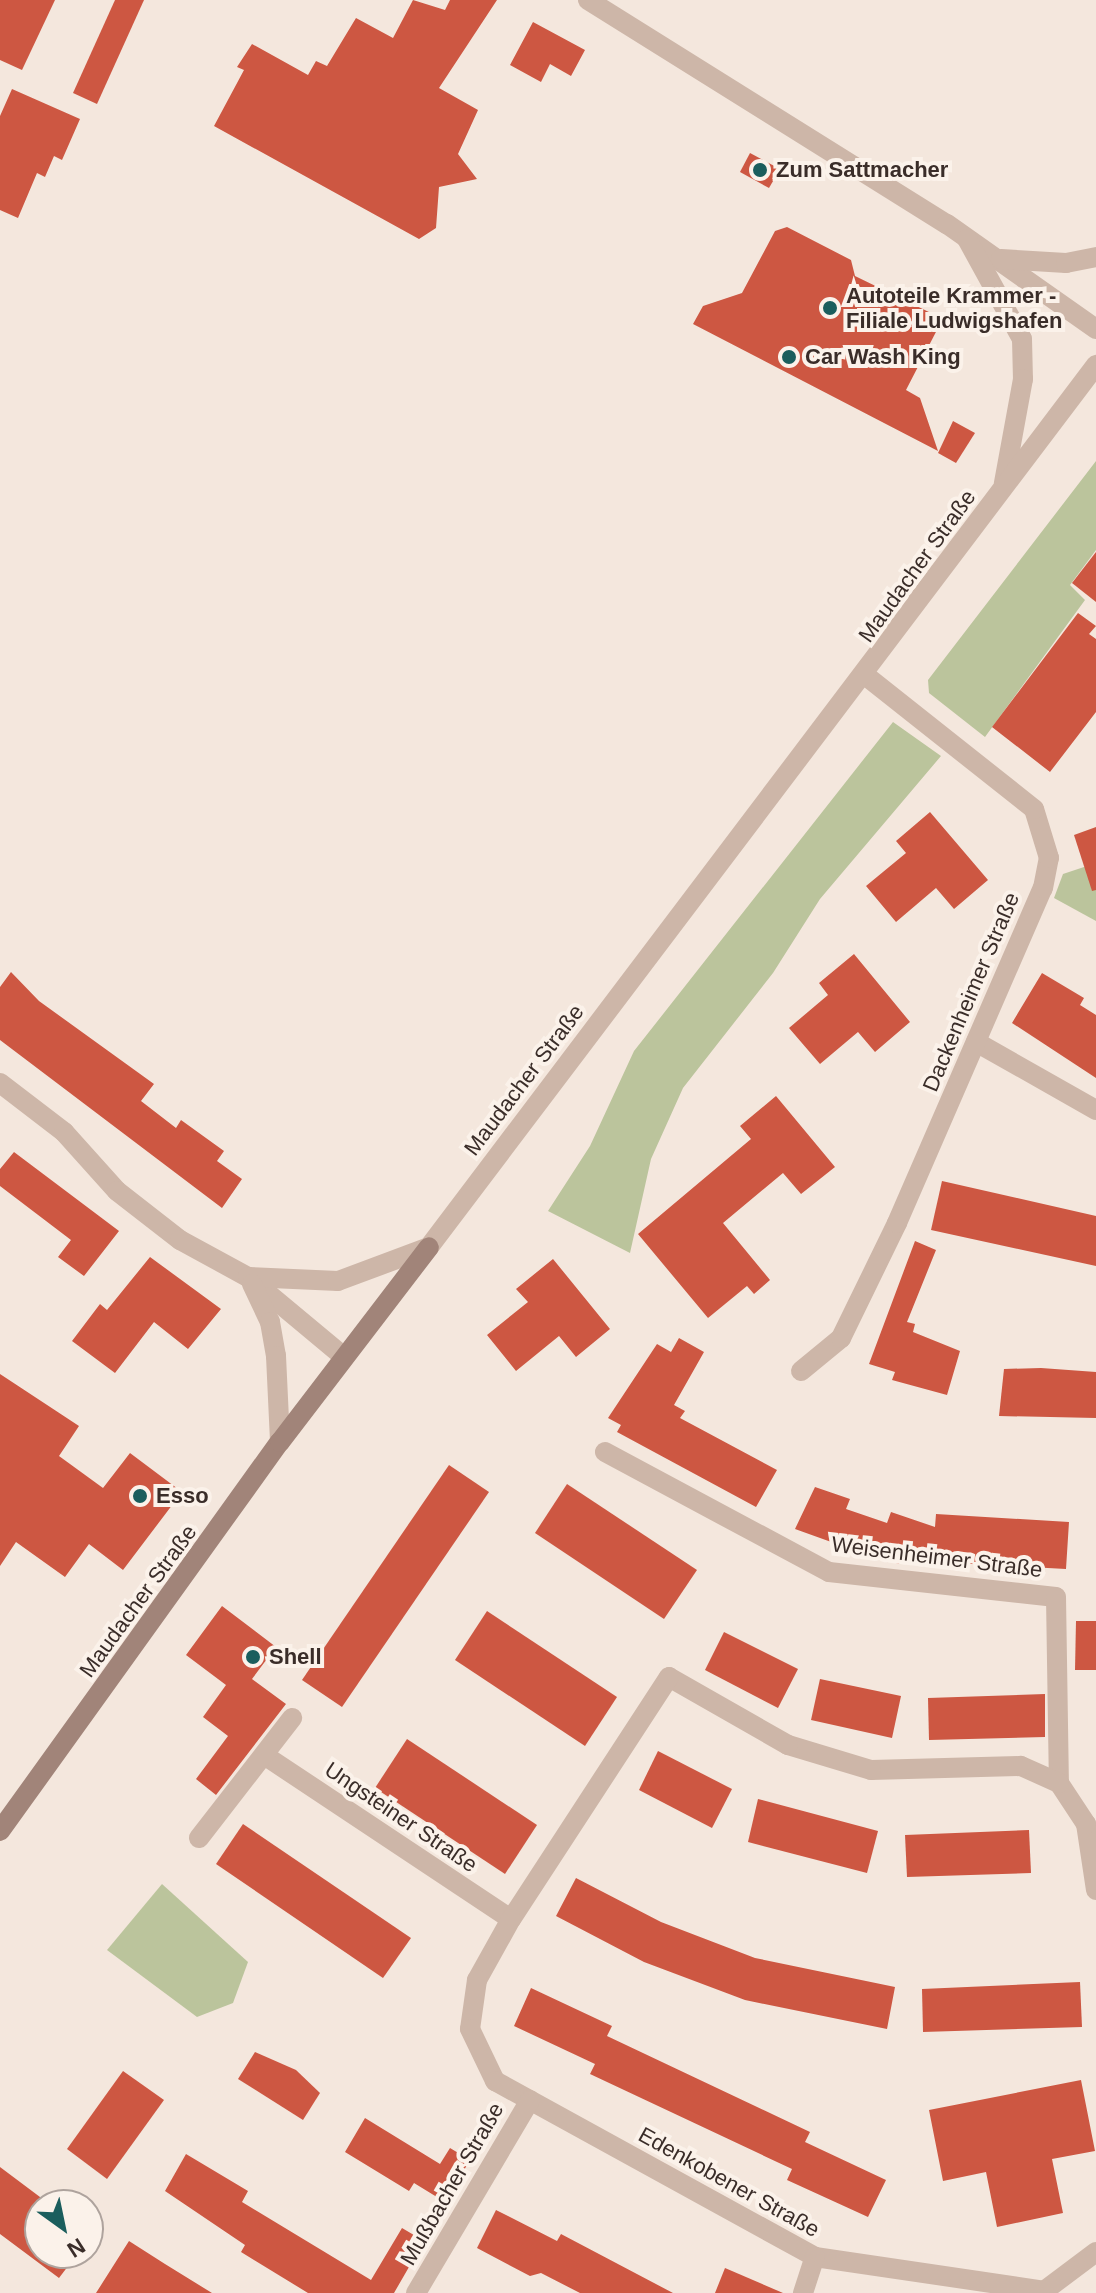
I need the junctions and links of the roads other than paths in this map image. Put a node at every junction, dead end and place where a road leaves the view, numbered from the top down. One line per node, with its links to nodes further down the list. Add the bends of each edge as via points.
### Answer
1 (588, 0): 2 (street)
2 (965, 236): 4 (street); 7 (street, via 1022,339 1021,392)
3 (1096, 257): 4 (street, via 1066,263)
4 (999, 259): 5 (street)
5 (1096, 329)
6 (1096, 365): 7 (street, Maudacher Straße)
7 (1002, 491): 8 (street, Maudacher Straße)
8 (866, 676): 9 (street, Dackenheimer Straße, via 997,775 1034,809 1045,836 1049,858 1043,888); 12 (street, Maudacher Straße)
9 (976, 1042): 11 (street); 15 (street, Dackenheimer Straße, via 841,1338)
10 (0, 1083): 13 (street, via 64,1132 117,1191 180,1240)
11 (1096, 1110)
12 (429, 1247): 13 (street, via 338,1281); 14 (main road, Maudacher Straße)
13 (248, 1277): 14 (street); 16 (street, via 270,1322)
14 (344, 1357): 16 (main road, Maudacher Straße)
15 (801, 1371)
16 (280, 1442): 21 (main road, Maudacher Straße)
17 (605, 1452): 20 (street, Weisenheimer Straße, via 829,1572 1056,1597)
18 (292, 1718): 19 (street)
19 (264, 1755): 22 (street); 24 (street, Ungsteiner Straße)
20 (1059, 1783): 23 (street, via 1086,1824); 24 (street, via 1021,1766 871,1770 788,1745 669,1677)
21 (0, 1831)
22 (199, 1838)
23 (1096, 1890)
24 (511, 1919): 25 (street, Edenkobener Straße, via 477,1980 470,2029 495,2081)
25 (530, 2100): 27 (street, Edenkobener Straße); 29 (street, Mußbacher Straße)
26 (1096, 2252): 28 (street, Edenkobener Straße)
27 (815, 2257): 28 (street, Edenkobener Straße); 30 (street)
28 (1045, 2292)
29 (416, 2293)
30 (803, 2293)

